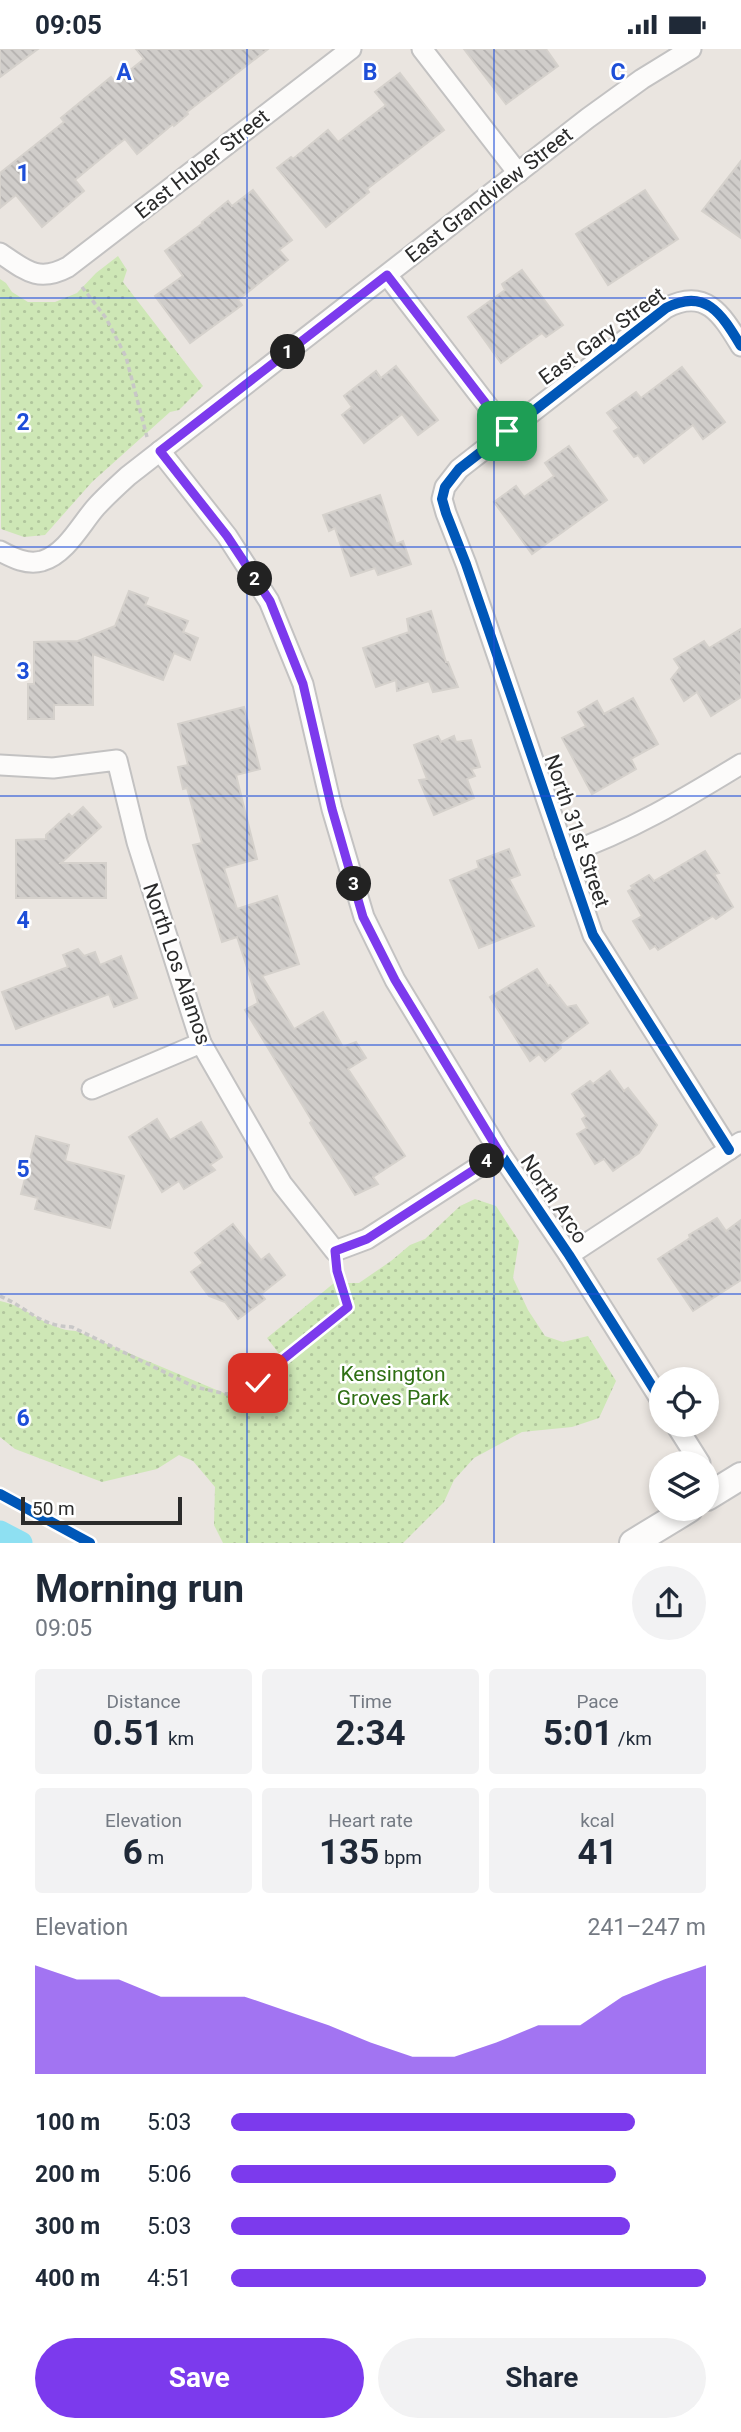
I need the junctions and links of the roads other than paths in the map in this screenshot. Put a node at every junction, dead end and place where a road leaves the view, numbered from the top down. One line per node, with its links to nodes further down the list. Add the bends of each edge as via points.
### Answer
1 (351, 49): 5 (street, East Huber Street, via 76,261 49,275 30,272)
2 (422, 49): 4 (street)
3 (691, 49): 4 (street, East Grandview Street, via 615,99)
4 (518, 173): 6 (street, East Grandview Street)
5 (0, 253)
6 (387, 275): 8 (street); 9 (street, East Grandview Street)
7 (741, 346): 8 (street, East Gary Street, via 719,313 699,301 687,300 666,308)
8 (507, 431): 10 (street, East Gary Street, via 459,468)
9 (153, 444): 11 (street, East Grandview Street, via 53,555 34,562); 18 (street, North Arco, via 227,536 270,601 303,684 363,917 395,980)
10 (442, 499): 14 (street, North 31st Street)
11 (0, 551)
12 (741, 764): 14 (street, via 667,810)
13 (0, 765): 15 (street, North Los Alamos, via 53,768 117,760 137,842)
14 (565, 854): 17 (street, North 31st Street, via 593,935)
15 (201, 1043): 16 (street); 18 (street, North Los Alamos, via 282,1184 335,1251 367,1239)
16 (92, 1089)
17 (735, 1146): 19 (street)
18 (500, 1153): 19 (street, North Arco)
19 (569, 1255): 20 (street, North Arco)
20 (649, 1381)
21 (741, 1476): 22 (main road)
22 (719, 1484)
23 (669, 1521): 24 (main road)
24 (633, 1543)

